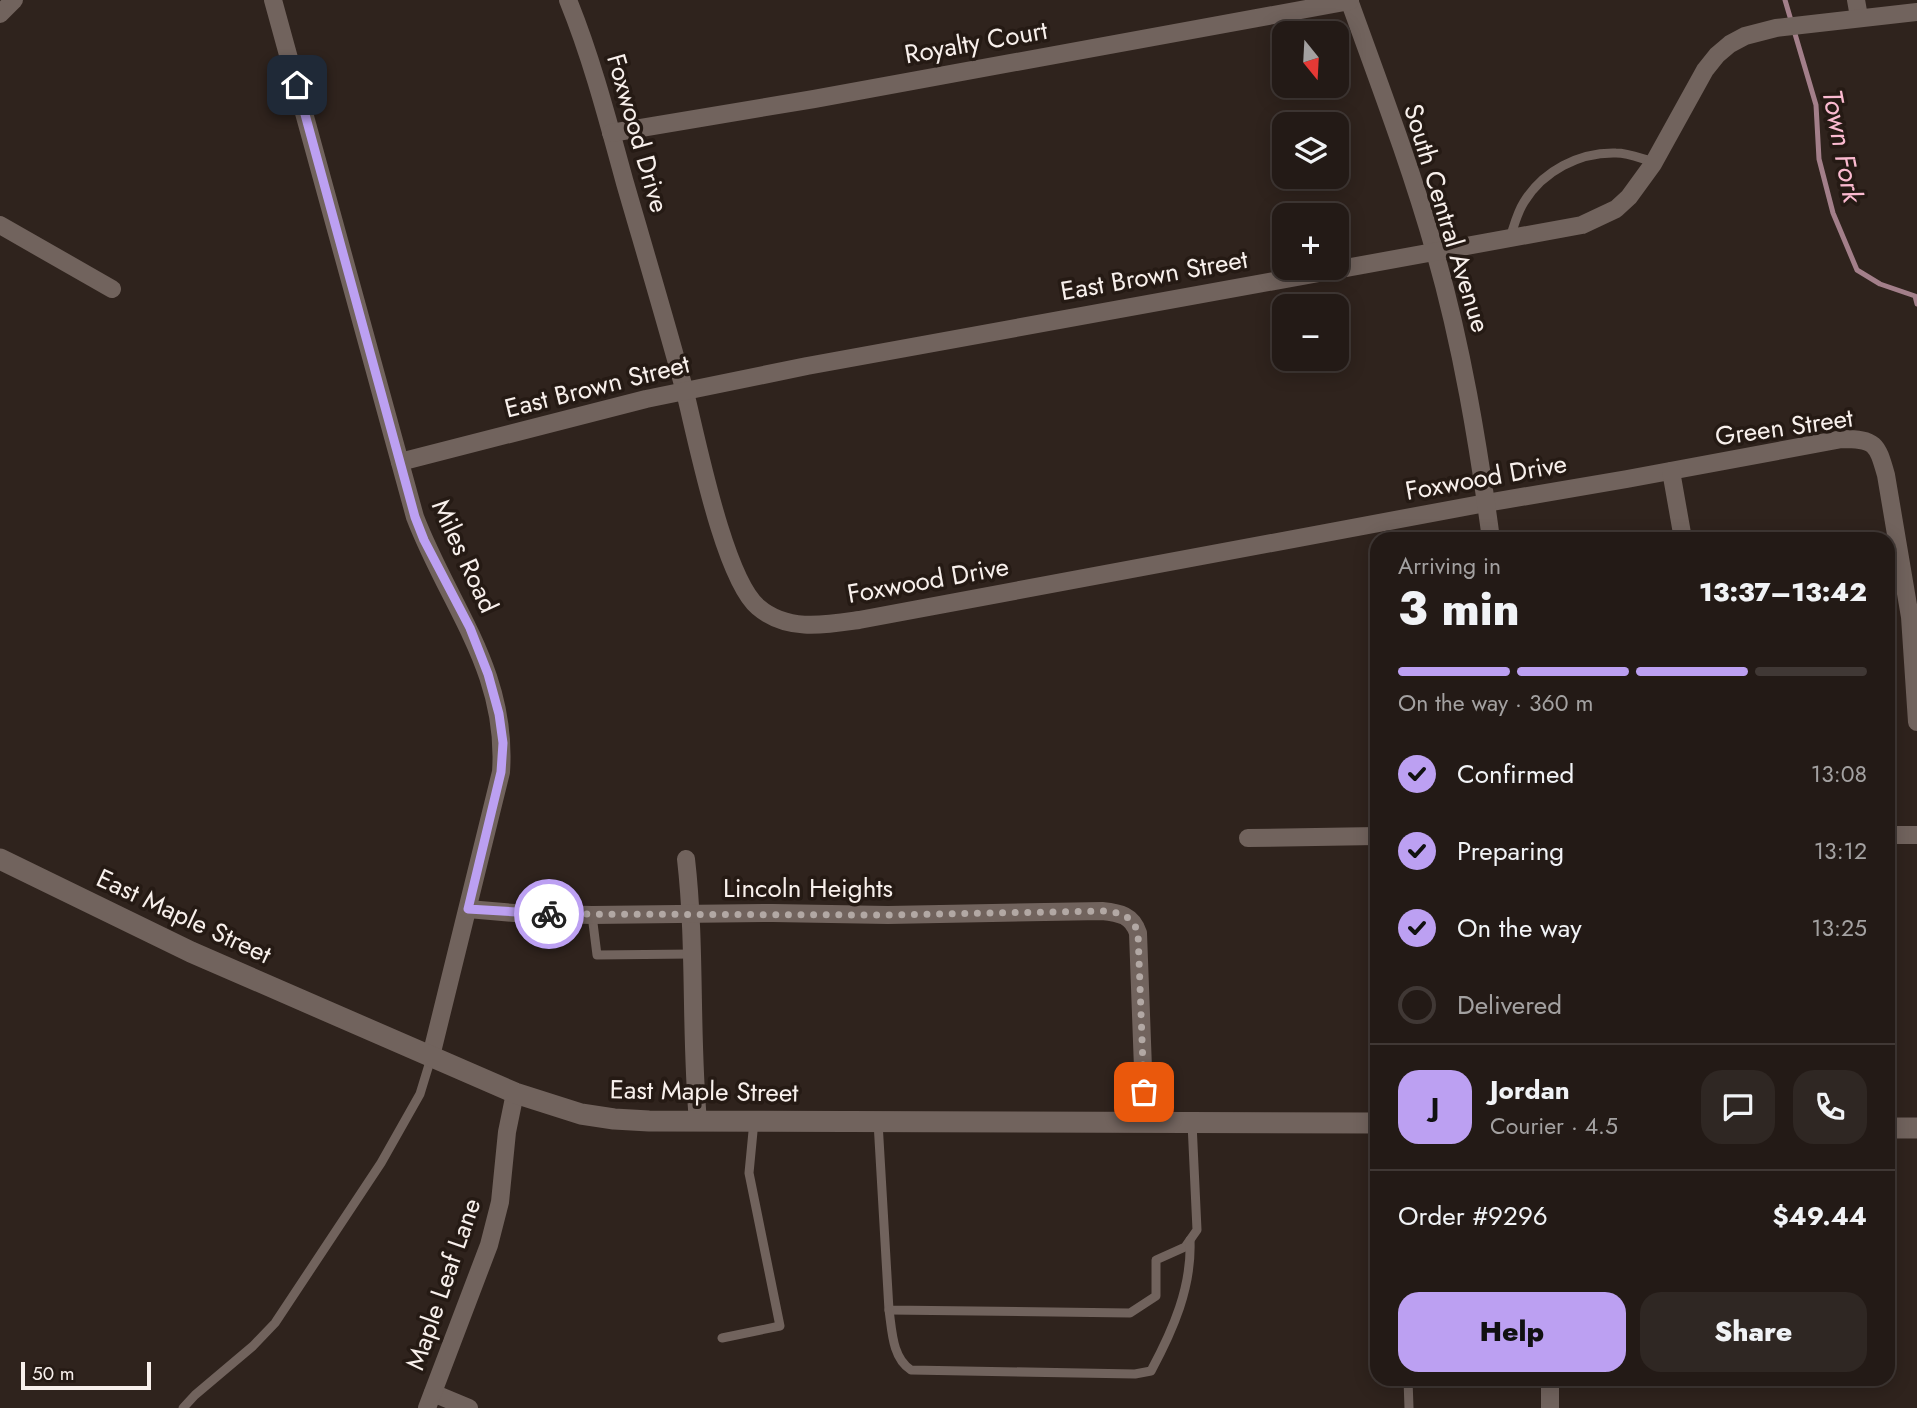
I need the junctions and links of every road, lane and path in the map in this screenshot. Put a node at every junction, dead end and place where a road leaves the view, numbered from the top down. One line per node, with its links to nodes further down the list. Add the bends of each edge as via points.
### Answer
1 (14, 0): 7 (street)
2 (273, 0): 15 (street, Miles Road)
3 (568, 0): 8 (street, Foxwood Drive)
4 (1350, 1): 8 (street, Royalty Court); 12 (street, South Central Avenue)
5 (1857, 9): 6 (street, East Brown Street); 9 (street, East Brown Street, via 1811,24 1745,36 1730,44 1695,87)
6 (1917, 12)
7 (0, 14)
8 (611, 133): 14 (street, Foxwood Drive)
9 (1654, 162): 11 (street, East Brown Street, via 1629,197 1600,219); 11 (lane, via 1617,153 1561,166 1542,177 1523,204)
10 (0, 225): 13 (street)
11 (1509, 239): 12 (street, East Brown Street)
12 (1436, 253): 14 (street, East Brown Street, via 953,338); 17 (street, South Central Avenue, via 1456,333)
13 (112, 289)
14 (684, 391): 15 (street, East Brown Street); 17 (street, Foxwood Drive, via 737,577 758,607 804,625 859,620)
15 (400, 462): 27 (street, Miles Road, via 424,540 470,628 499,714 501,772)
16 (1671, 471): 17 (street, Foxwood Drive); 19 (street); 20 (street, Green Street, via 1842,439 1863,439 1874,445 1886,475 1910,617)
17 (1486, 503): 18 (street, South Central Avenue)
18 (1490, 532)
19 (1682, 532)
20 (1917, 722)
21 (1370, 835): 24 (street)
22 (1895, 835): 23 (street)
23 (1917, 835)
24 (1248, 838)
25 (0, 859): 31 (main road, East Maple Street, via 191,952)
26 (686, 859): 28 (street)
27 (468, 909): 29 (street, Lincoln Heights); 31 (street, Miles Road)
28 (692, 914): 29 (street, Lincoln Heights); 30 (street); 36 (street, Lincoln Heights, via 1123,914 1138,933)
29 (592, 915): 30 (lane, via 597,956)
30 (692, 954): 33 (street)
31 (432, 1056): 32 (main road, East Maple Street); 47 (lane, via 420,1094 381,1163 275,1323)
32 (515, 1093): 33 (main road, East Maple Street, via 598,1117); 46 (street, Maple Leaf Lane, via 494,1231)
33 (698, 1121): 34 (main road, East Maple Street)
34 (754, 1121): 35 (main road, East Maple Street); 43 (lane, via 749,1173 780,1326)
35 (878, 1122): 36 (main road, East Maple Street); 42 (lane)
36 (1145, 1123): 37 (main road, East Maple Street)
37 (1192, 1123): 38 (main road, East Maple Street); 41 (lane, via 1197,1230)
38 (1370, 1123)
39 (1895, 1128): 40 (main road)
40 (1917, 1128)
41 (1190, 1240): 42 (lane, via 1156,1260 1156,1296 1130,1313); 42 (lane, via 1191,1265 1172,1332 1151,1371 911,1370 895,1349)
42 (889, 1310)
43 (722, 1338)
44 (1408, 1386): 49 (lane)
45 (1550, 1386): 50 (street)
46 (430, 1401): 48 (street)
47 (183, 1408)
48 (469, 1408)
49 (1409, 1408)
50 (1550, 1408)

